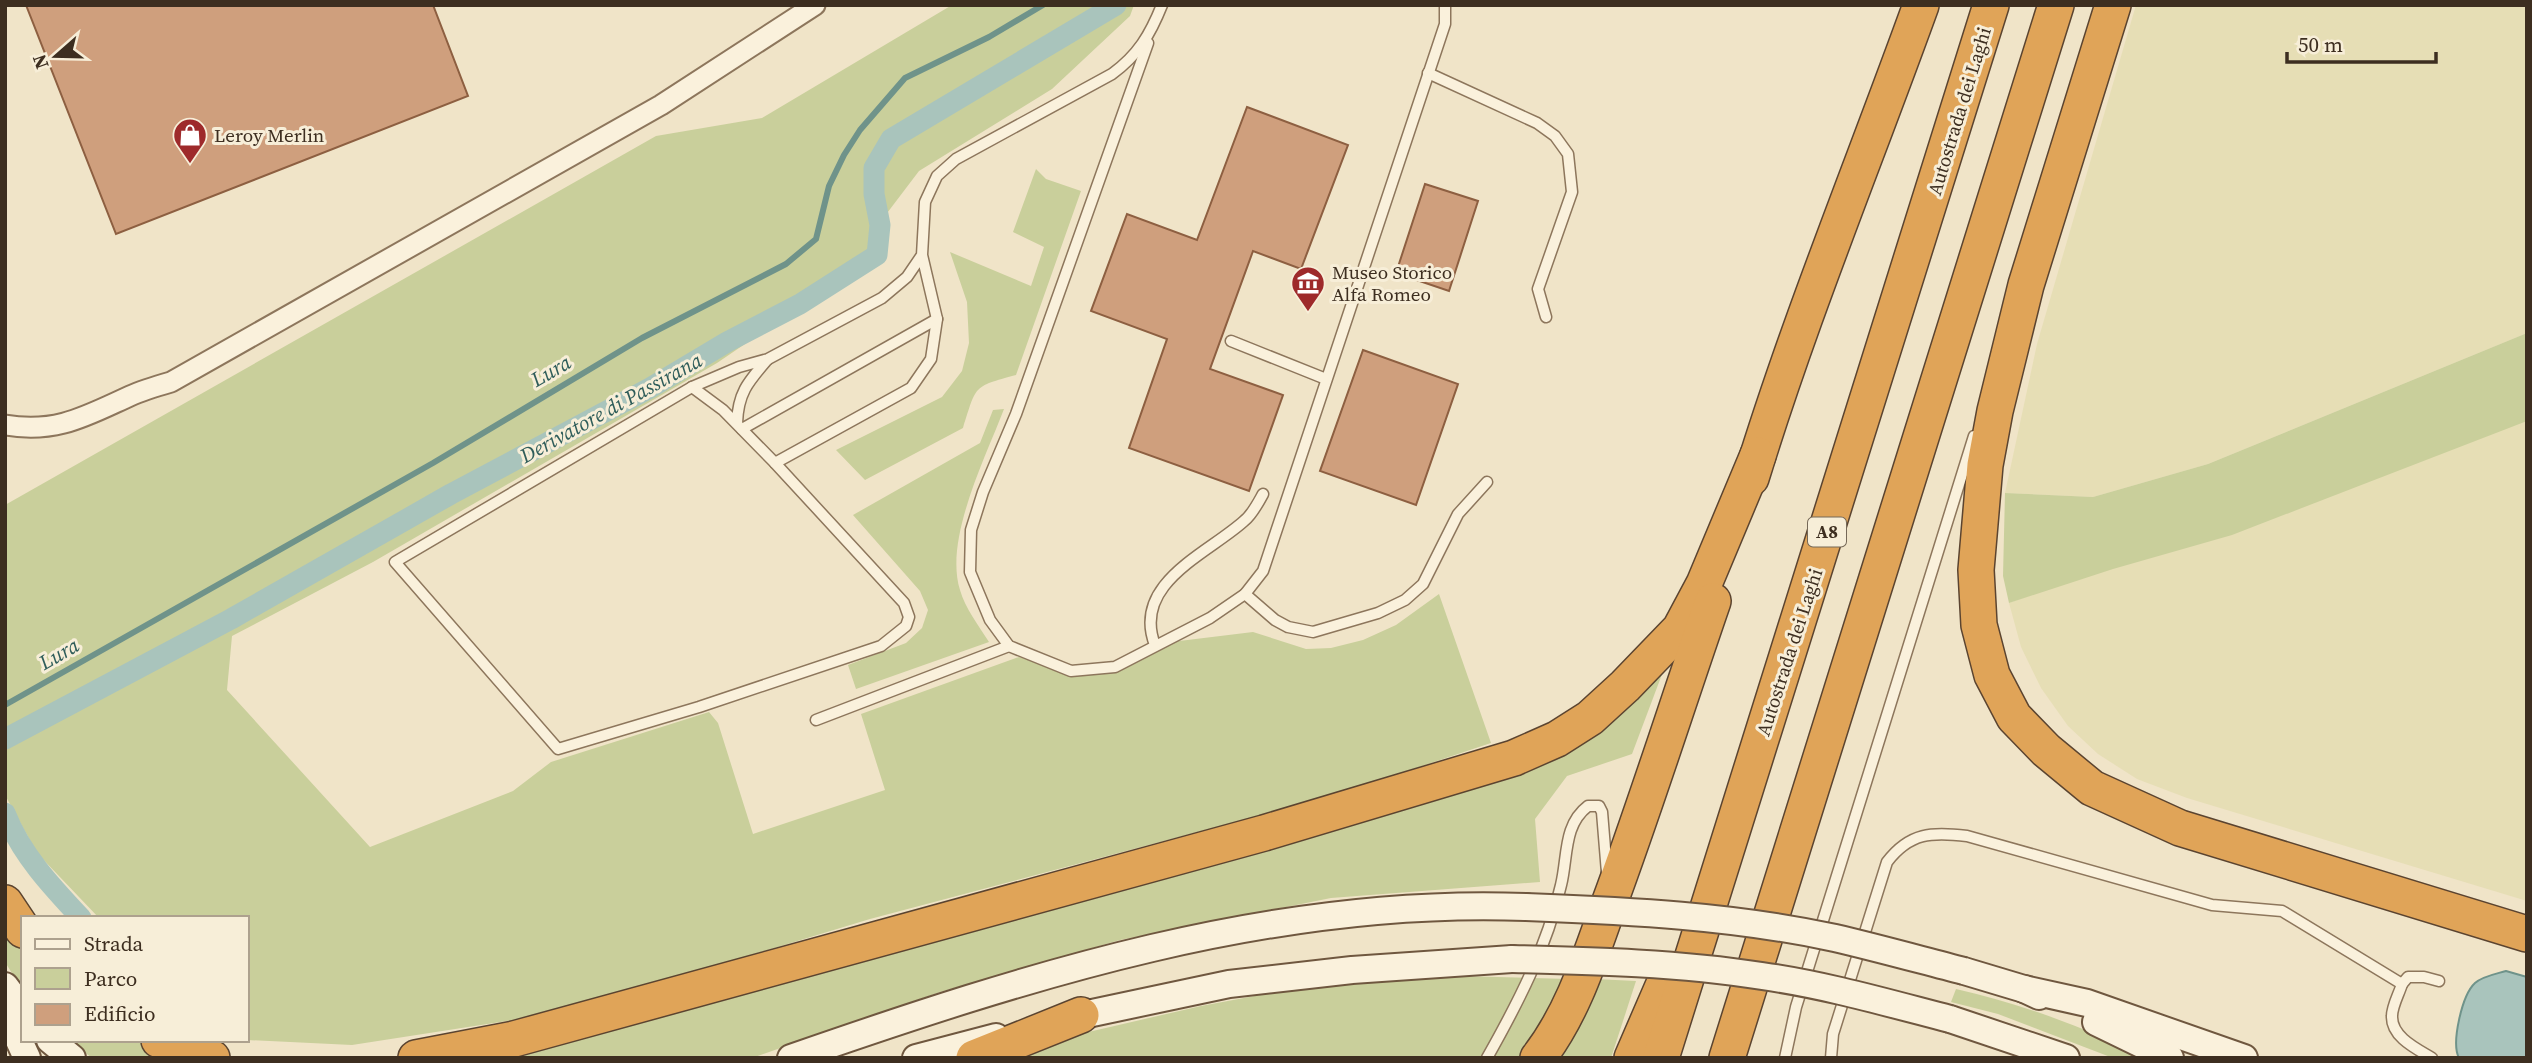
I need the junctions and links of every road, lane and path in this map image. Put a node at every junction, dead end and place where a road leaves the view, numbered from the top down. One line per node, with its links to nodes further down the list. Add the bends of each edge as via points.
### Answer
1 (815, 5): 20 (street, via 661,105 171,382 70,422 29,428)
2 (1162, 5): 8 (lane)
3 (1445, 5): 9 (lane, via 1445,24)
4 (1921, 5): 22 (highway, via 1824,262)
5 (1991, 5): 30 (highway, Autostrada dei Laghi / A8)
6 (2056, 5): 56 (highway)
7 (2113, 5): 11 (highway)
8 (1152, 31): 10 (lane, via 1129,61 1112,74 956,159 937,176 925,202); 28 (lane, via 971,530 970,572 990,620)
9 (1428, 73): 12 (lane, via 1537,122 1568,154 1572,192 1538,289); 16 (lane)
10 (922, 254): 13 (lane); 15 (lane, via 907,277 883,299)
11 (2026, 285): 18 (lane); 34 (highway, via 1994,411 1976,570 1979,625 1992,675 2014,718 2092,788 2179,828)
12 (1546, 317)
13 (937, 319): 21 (lane); 23 (lane, via 931,359 911,388)
14 (1231, 341): 16 (lane)
15 (768, 359): 17 (lane); 21 (lane, via 738,402)
16 (1326, 379): 26 (lane, via 1263,571)
17 (692, 387): 21 (lane); 23 (lane, via 395,562 558,749 881,646 906,626 909,617 904,604)
18 (1986, 397)
19 (1978, 423): 57 (lane, via 1796,1007)
20 (5, 425)
21 (740, 426): 23 (lane)
22 (1758, 455): 31 (highway); 48 (highway, via 1680,629 1625,687 1557,739 1514,758 1264,833 514,1039)
23 (775, 463)
24 (1487, 482): 26 (lane, via 1458,514 1423,584 1405,600 1378,613 1313,632 1287,627)
25 (1263, 494): 27 (lane, via 1246,520 1168,579 1152,610)
26 (1245, 594): 27 (lane, via 1210,618)
27 (1155, 645): 28 (lane, via 1115,667 1071,671)
28 (1009, 646): 29 (lane)
29 (816, 720)
30 (1724, 857): 54 (highway); 55 (highway, Autostrada dei Laghi / A8)
31 (1610, 902): 52 (lane, via 1602,812 1599,806 1588,806 1573,824 1562,883 1525,989); 53 (highway, via 1581,982)
32 (5, 903): 33 (highway)
33 (21, 927)
34 (2527, 934)
35 (2439, 981): 36 (lane, via 2408,977)
36 (2402, 984): 58 (lane, via 2281,911 2212,905 1967,836 1937,832 1899,846 1887,862 1833,1034); 63 (lane, via 2391,1014 2393,1024 2401,1037)
37 (5, 986): 39 (main road)
38 (2024, 989): 49 (main road, bridge, via 1835,938 1687,916 1478,905 1393,909 1272,924 1084,965 925,1011); 61 (main road); 62 (main road, via 2087,1003)
39 (21, 1007)
40 (5, 1010): 45 (main road)
41 (1081, 1015): 42 (main road, bridge, via 1229,984 1512,959 1684,965 1751,974 1823,987); 50 (main road); 51 (highway)
42 (2011, 1038): 59 (main road); 60 (main road)
43 (52, 1042): 46 (main road)
44 (165, 1042): 47 (highway)
45 (27, 1058)
46 (72, 1058)
47 (212, 1058)
48 (416, 1058)
49 (791, 1058)
50 (916, 1058)
51 (974, 1058)
52 (1487, 1058)
53 (1538, 1058)
54 (1632, 1058)
55 (1661, 1058)
56 (1727, 1058)
57 (1785, 1058)
58 (1831, 1058)
59 (2051, 1058)
60 (2066, 1058)
61 (2170, 1058)
62 (2244, 1058)
63 (2432, 1058)

